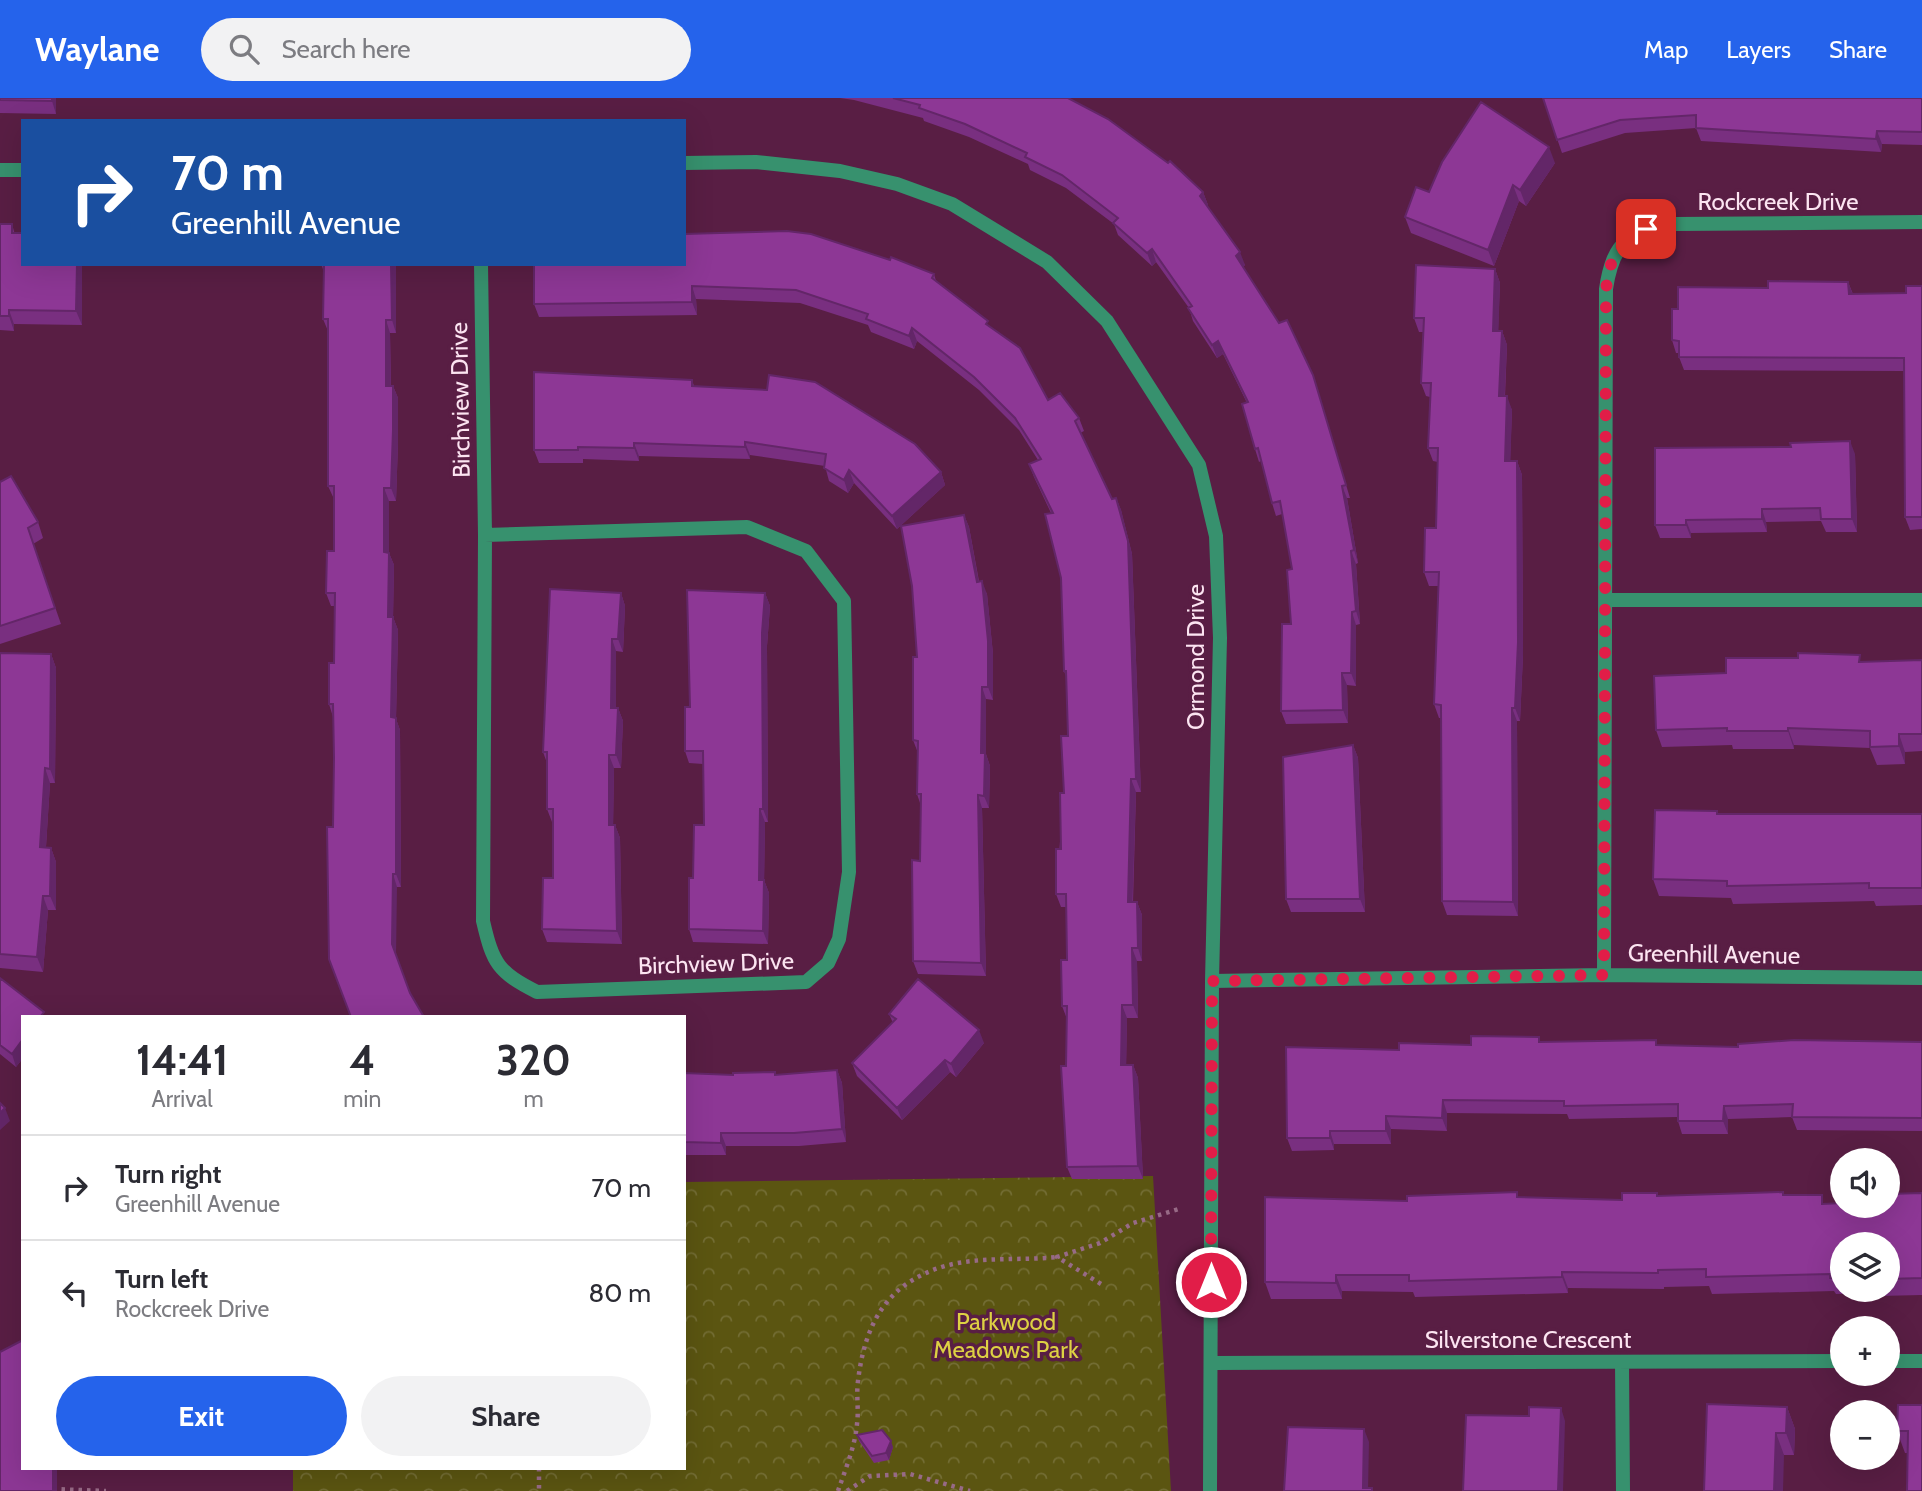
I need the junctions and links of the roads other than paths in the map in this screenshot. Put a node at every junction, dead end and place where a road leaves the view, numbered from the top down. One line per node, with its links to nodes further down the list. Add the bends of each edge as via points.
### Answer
1 (686, 163): 11 (street, Ormond Drive, via 756,162 841,171 952,204 1047,262 1107,321 1151,386 1199,465 1216,536 1220,638)
2 (0, 170): 3 (street)
3 (21, 170)
4 (1922, 222): 7 (street, Rockcreek Drive, via 1675,224 1646,229 1621,243 1609,265 1606,289)
5 (481, 266): 6 (street, Birchview Drive)
6 (485, 535): 6 (street, Birchview Drive, via 483,921 491,956 511,978 537,992 806,982 828,963 839,939 849,873 844,601 806,551 747,527)
7 (1607, 600): 8 (street); 9 (street, Rockcreek Drive)
8 (1922, 600)
9 (1604, 975): 10 (street, Greenhill Avenue); 11 (street, Greenhill Avenue)
10 (1922, 978)
11 (1212, 981): 16 (street, Ormond Drive)
12 (1830, 1361): 15 (street, Silverstone Crescent)
13 (1900, 1361): 14 (street)
14 (1922, 1361)
15 (1622, 1362): 16 (street, Silverstone Crescent); 18 (street)
16 (1213, 1363): 17 (street, Ormond Drive)
17 (1210, 1491)
18 (1623, 1491)

